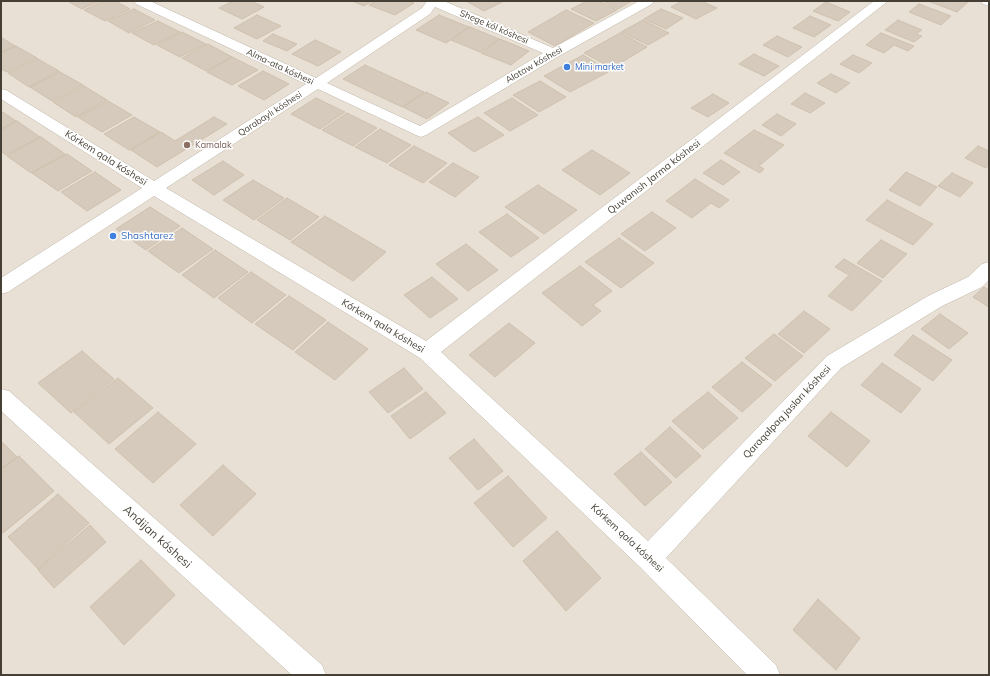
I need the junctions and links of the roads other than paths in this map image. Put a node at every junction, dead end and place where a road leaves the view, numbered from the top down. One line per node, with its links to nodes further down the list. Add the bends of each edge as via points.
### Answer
1 (140, 1): 6 (street, Alma-ata kóshesi)
2 (433, 1): 5 (street, Shege kól kóshesi); 6 (street, Qarabaylı kóshesi, via 426,11)
3 (648, 1): 5 (street, Alataw kóshesi)
4 (882, 1): 12 (street, Quwanısh Jarma kóshesi)
5 (554, 53): 8 (street, Alataw kóshesi)
6 (316, 84): 8 (street, Alma-ata kóshesi); 9 (street, Qarabaylı kóshesi)
7 (1, 93): 9 (street, Kórkem qala kóshesi)
8 (421, 132)
9 (155, 189): 11 (street, Qarabaylı kóshesi); 12 (street, Kórkem qala kóshesi)
10 (989, 269): 14 (street, Qaraqalpaq jasları kóshesi, via 975,282 934,301 834,362)
11 (1, 287)
12 (427, 352): 14 (street, Kórkem qala kóshesi)
13 (1, 398): 15 (street, Andijan kóshesi)
14 (649, 558): 16 (street, Kórkem qala kóshesi)
15 (312, 675)
16 (766, 675)

